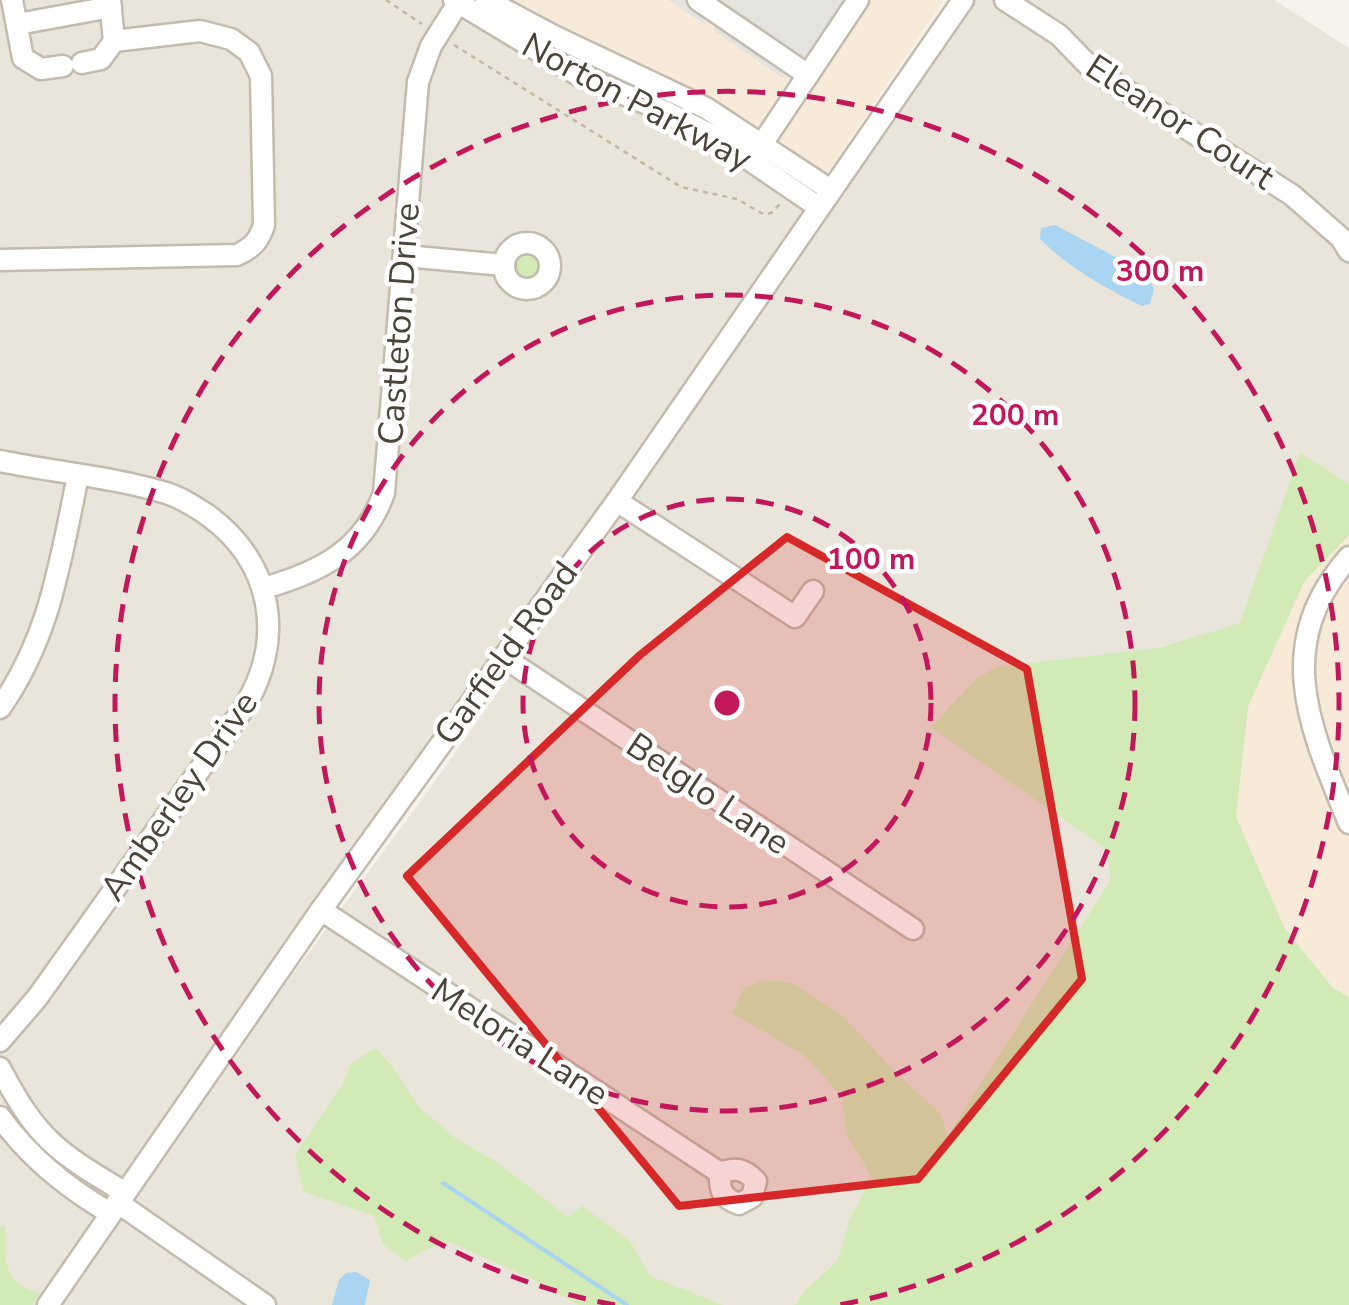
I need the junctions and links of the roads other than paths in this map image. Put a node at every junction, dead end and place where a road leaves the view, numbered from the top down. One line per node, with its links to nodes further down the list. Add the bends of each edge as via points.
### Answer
1 (12, 0): 9 (street)
2 (486, 0): 14 (street, Norton Parkway, via 706,108)
3 (698, 0): 13 (street)
4 (858, 0): 13 (street)
5 (962, 0): 15 (street, Garfield Road)
6 (1004, 0): 16 (street, Eleanor Court, via 1059,35 1092,69 1292,195)
7 (458, 1): 15 (street, Norton Parkway, via 580,76 717,138); 17 (street, Castleton Drive, via 418,82)
8 (111, 4): 9 (street); 10 (street)
9 (18, 24): 11 (street)
10 (114, 41): 11 (street, via 101,59 72,65 42,68); 18 (street, via 200,31 232,39 249,52 260,76 261,234 236,255)
11 (23, 58): 12 (street)
12 (0, 64)
13 (808, 75): 14 (street)
14 (762, 144): 15 (street, Norton Parkway)
15 (823, 198): 22 (street, Garfield Road)
16 (1349, 251)
17 (405, 256): 19 (street); 24 (street, Castleton Drive, via 386,484 378,510 338,560)
18 (0, 260)
19 (504, 265)
20 (0, 461): 21 (street, Amberley Drive)
21 (78, 476): 24 (street, Amberley Drive, via 167,493 201,510 228,530); 27 (street, via 49,614)
22 (617, 501): 25 (street, via 794,617); 26 (street, Garfield Road)
23 (1349, 557): 28 (street, via 1324,588 1303,670 1312,728)
24 (264, 588): 31 (street, Amberley Drive, via 268,648 254,693)
25 (813, 591)
26 (503, 657): 29 (street, Garfield Road); 30 (street, Belglo Lane)
27 (0, 708)
28 (1349, 823)
29 (321, 910): 34 (street, Meloria Lane); 35 (street, Garfield Road)
30 (912, 930)
31 (0, 1041)
32 (0, 1068): 35 (street, via 42,1136)
33 (0, 1117): 35 (street, via 42,1165)
34 (720, 1173)
35 (117, 1203): 36 (street, Garfield Road); 37 (street)
36 (48, 1305)
37 (265, 1305)

